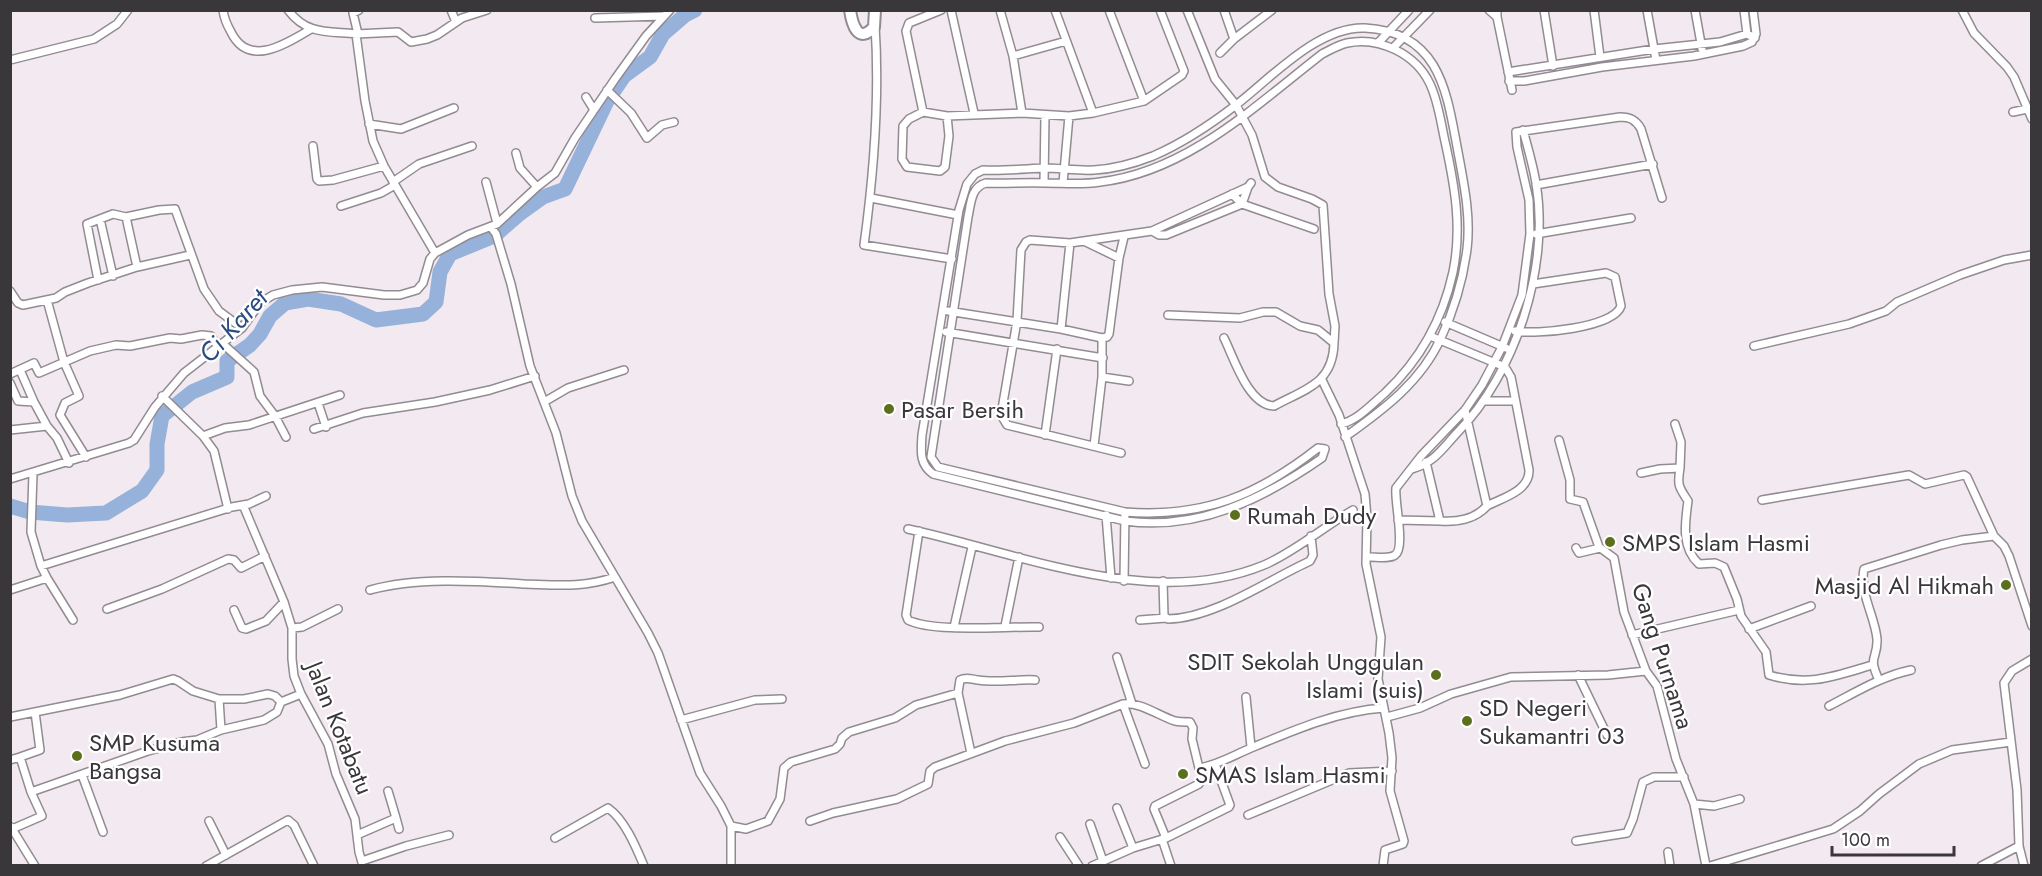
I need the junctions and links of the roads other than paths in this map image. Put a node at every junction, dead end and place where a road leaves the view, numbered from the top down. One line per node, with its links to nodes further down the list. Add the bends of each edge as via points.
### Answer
1 (128, 10): 51 (street, via 117,24 94,39)
2 (223, 10): 33 (street, via 234,39 250,50 267,51)
3 (288, 10): 33 (street, via 300,25)
4 (451, 10): 32 (street)
5 (487, 10): 32 (street)
6 (670, 10): 29 (street)
7 (850, 10): 35 (street, via 854,28)
8 (941, 10): 64 (street, via 909,23 906,31)
9 (951, 10): 66 (street)
10 (999, 10): 49 (street)
11 (1055, 10): 41 (street)
12 (1109, 10): 59 (street)
13 (1160, 10): 59 (street, via 1184,71)
14 (1187, 10): 60 (street, via 1215,79)
15 (1272, 10): 40 (street)
16 (1409, 10): 34 (street)
17 (1430, 10): 38 (street)
18 (1489, 10): 28 (street)
19 (1544, 10): 53 (street)
20 (1594, 10): 50 (street)
21 (1647, 10): 46 (street)
22 (1695, 10): 43 (street)
23 (1744, 10): 37 (street)
24 (1753, 10): 39 (street)
25 (1962, 10): 62 (street, via 1974,33 2007,67)
26 (355, 11): 36 (street)
27 (1224, 11): 40 (street)
28 (1497, 14): 54 (street)
29 (663, 16): 31 (street); 57 (street, via 646,36)
30 (875, 16): 35 (street, via 871,30); 44 (street)
31 (595, 18)
32 (456, 22): 36 (street, via 437,35 411,42 398,32)
33 (311, 29): 36 (street)
34 (1388, 31): 38 (street); 42 (street); 60 (street, via 1350,29 1325,38)
35 (864, 33): 44 (street)
36 (357, 34): 75 (street)
37 (1748, 34): 39 (street); 43 (street)
38 (1402, 37): 45 (street); 126 (street, via 1424,53 1439,72 1463,178 1467,249 1462,280)
39 (1755, 38): 48 (street, via 1743,46)
40 (1234, 39): 47 (street)
41 (1066, 41): 49 (street); 68 (street)
42 (1378, 43): 45 (street); 70 (street, via 1344,43 1322,54)
43 (1701, 45): 46 (street); 48 (street)
44 (877, 47): 91 (street)
45 (1393, 48): 124 (street, via 1420,68 1430,82 1456,189 1458,237 1453,272)
46 (1654, 49): 50 (street); 52 (street)
47 (1220, 53)
48 (1702, 54): 52 (street)
49 (1013, 56): 67 (street)
50 (1600, 57): 53 (street)
51 (10, 60)
52 (1656, 60): 55 (street)
53 (1553, 66): 54 (street)
54 (1508, 72): 55 (street)
55 (1509, 81): 56 (street)
56 (1512, 90)
57 (612, 93): 63 (street); 74 (street, via 631,112 647,138 662,124)
58 (586, 97): 63 (street)
59 (1144, 101): 68 (street)
60 (1236, 105): 70 (street); 83 (street, via 1180,143 1151,156 1117,167)
61 (454, 108): 75 (street, via 401,129)
62 (2027, 109): 65 (street); 73 (street)
63 (594, 110): 89 (street, via 558,170)
64 (923, 112): 71 (street); 71 (street, via 903,126 902,159 910,168 940,171 945,167)
65 (2013, 112)
66 (974, 113): 67 (street); 71 (street)
67 (1022, 113): 69 (street)
68 (1093, 114): 72 (street)
69 (1045, 115): 72 (street); 82 (street)
70 (1242, 115): 87 (street, via 1216,135 1154,168 1102,182); 138 (street, via 1266,178 1278,188 1323,206)
71 (947, 116)
72 (1069, 116): 83 (street)
73 (2031, 119)
74 (674, 122)
75 (369, 124): 81 (street)
76 (1524, 130): 80 (street, via 1630,118 1641,129); 88 (street); 104 (street, via 1517,131 1515,136 1529,200)
77 (313, 146): 81 (street, via 319,181)
78 (472, 146): 85 (street, via 419,164)
79 (516, 153): 89 (street, via 520,168)
80 (1653, 164): 88 (street); 92 (street)
81 (384, 166): 85 (street)
82 (1044, 168): 83 (street); 86 (street); 96 (street, via 979,172 967,184)
83 (1064, 169): 87 (street)
84 (486, 182): 101 (street)
85 (394, 183): 94 (street, via 381,193); 109 (street)
86 (1044, 183): 87 (street); 114 (street, via 986,183 977,187)
87 (1063, 183)
88 (1536, 185): 105 (street)
89 (537, 187): 101 (street)
90 (1232, 194): 93 (street); 93 (street, via 1250,185); 95 (street)
91 (871, 198): 96 (street); 113 (street, via 864,245)
92 (1662, 198)
93 (1242, 204): 100 (street); 102 (street)
94 (341, 206)
95 (1200, 211): 100 (street); 103 (street)
96 (958, 215): 113 (street)
97 (126, 217): 99 (street, via 113,214); 110 (street, via 175,209); 115 (street)
98 (1631, 218): 105 (street)
99 (100, 219): 116 (street); 117 (street, via 87,224)
100 (1204, 220): 103 (street, via 1166,236)
101 (494, 225): 109 (street); 151 (street)
102 (1314, 229)
103 (1152, 231): 106 (street)
104 (1530, 234): 105 (street); 129 (street, via 1522,295)
105 (1538, 234): 118 (street)
106 (1124, 237): 107 (street); 112 (street)
107 (1085, 241): 108 (street); 112 (street)
108 (1070, 243): 125 (street, via 1036,240 1024,244); 128 (street)
109 (435, 253): 127 (street, via 421,287 415,291 384,295 322,286 282,292 260,303)
110 (190, 255): 115 (street); 127 (street, via 214,304)
111 (2031, 255): 141 (street, via 1959,275 1897,302 1890,310 1849,324)
112 (1119, 258): 134 (street, via 1110,334)
113 (950, 259): 114 (street); 121 (street)
114 (960, 261): 122 (street)
115 (137, 267): 116 (street)
116 (114, 276): 117 (street)
117 (98, 280): 120 (street)
118 (1533, 284): 132 (street); 132 (street, via 1606,273 1615,277 1621,306 1616,314 1596,322 1545,332)
119 (10, 291): 120 (street, via 20,305)
120 (47, 300): 145 (street)
121 (942, 310): 122 (street); 130 (street)
122 (953, 312): 125 (street); 131 (street)
123 (1168, 315): 138 (street, via 1240,318 1276,312 1300,326 1318,330)
124 (1438, 319): 126 (street); 133 (street)
125 (1017, 321): 128 (street); 137 (street)
126 (1447, 323): 136 (street); 140 (street)
127 (242, 328): 139 (street)
128 (1061, 329): 134 (street)
129 (1509, 330): 132 (street); 140 (street)
130 (939, 331): 131 (street); 197 (street, via 922,435 921,460 926,468 933,474)
131 (949, 332): 137 (street); 193 (street, via 931,453 934,463)
132 (1519, 332): 143 (street)
133 (1430, 336): 136 (street); 166 (street, via 1389,389)
134 (1102, 338): 144 (street)
135 (1224, 338): 153 (street, via 1245,383 1260,402 1274,406)
136 (1440, 339): 146 (street); 172 (street, via 1400,395)
137 (1014, 343): 142 (street); 173 (street, via 1001,415 1007,425)
138 (1334, 343): 153 (street, via 1334,356)
139 (220, 345): 145 (street, via 211,336 170,338 116,345); 157 (street); 164 (street, via 254,372 261,396)
140 (1502, 346): 143 (street); 146 (street)
141 (1754, 346)
142 (1057, 350): 144 (street); 173 (street)
143 (1512, 350): 147 (street)
144 (1103, 358): 152 (street)
145 (64, 362): 148 (street, via 39,373 34,363); 181 (street, via 79,396 65,403 60,415)
146 (1495, 362): 147 (street); 163 (street)
147 (1505, 367): 158 (street); 159 (street)
148 (20, 370): 150 (street); 160 (street)
149 (624, 370): 161 (street, via 568,388)
150 (10, 374)
151 (535, 376): 161 (street); 169 (street, via 435,402 363,413)
152 (1102, 377): 154 (street); 178 (street)
153 (1322, 380): 166 (street)
154 (1129, 381)
155 (10, 383): 160 (street, via 18,401)
156 (340, 395): 162 (street)
157 (162, 396): 174 (street); 181 (street, via 134,440)
158 (1484, 401): 159 (street); 165 (street)
159 (1515, 401): 192 (street, via 1529,478 1525,486)
160 (34, 402): 168 (street)
161 (544, 402): 212 (street, via 576,508)
162 (318, 404): 164 (street); 169 (street)
163 (1465, 410): 165 (street); 180 (street)
164 (275, 416): 174 (street); 175 (street)
165 (1468, 422): 183 (street); 192 (street)
166 (1345, 423): 172 (street); 176 (street)
167 (1675, 424): 184 (street, via 1681,442)
168 (47, 426): 171 (street); 182 (street)
169 (326, 427): 170 (street)
170 (314, 429)
171 (10, 430)
172 (1353, 431): 176 (street)
173 (1045, 435): 178 (street)
174 (203, 436): 194 (street, via 216,456)
175 (286, 437)
176 (1345, 437): 252 (street, via 1365,494 1366,564 1381,637 1377,679)
177 (1559, 440): 207 (street, Gang Purnama, via 1570,480 1570,498 1583,502)
178 (1094, 446): 179 (street)
179 (1121, 453)
180 (1421, 456): 183 (street); 185 (street)
181 (86, 457): 182 (street)
182 (69, 463): 187 (street)
183 (1427, 464): 185 (street); 200 (street)
184 (1680, 468): 186 (street); 224 (street, via 1678,483 1688,501 1684,530 1689,550 1699,564 1724,567)
185 (1412, 469): 198 (street, via 1395,488)
186 (1641, 473)
187 (33, 474): 188 (street); 211 (street, via 31,532)
188 (10, 479)
189 (266, 496): 191 (street)
190 (1762, 500): 204 (street, via 1909,475 1925,484 1964,475)
191 (243, 505): 194 (street); 208 (street, Jalan Kotabatu)
192 (1487, 506): 200 (street, via 1467,519)
193 (1105, 508): 196 (street); 197 (street)
194 (228, 509): 211 (street)
195 (1353, 510): 203 (street)
196 (1125, 512): 199 (street); 199 (street, via 1179,512 1219,505 1267,483 1318,447 1325,449 1322,458 1294,478 1224,512 1194,520 1142,524)
197 (1106, 517): 199 (street); 214 (street)
198 (1398, 520): 200 (street); 210 (street, via 1398,553)
199 (1125, 521): 215 (street)
200 (1440, 521)
201 (908, 529): 202 (street)
202 (919, 531): 205 (street); 230 (street, via 906,618 911,622)
203 (1311, 536): 216 (street, via 1261,566 1215,578); 225 (street, via 1310,561 1215,607)
204 (1994, 536): 229 (street, via 2013,565); 237 (street, via 1941,545 1864,570 1865,592 1877,638)
205 (972, 547): 209 (street); 230 (street)
206 (1576, 548): 207 (street, via 1579,553)
207 (1600, 548): 234 (street, Gang Purnama, via 1614,558)
208 (265, 556): 219 (street, Jalan Kotabatu); 221 (street, via 240,568 228,559)
209 (1019, 557): 214 (street); 228 (street)
210 (1371, 557)
211 (41, 566): 213 (street)
212 (615, 577): 218 (street, via 560,587 399,583); 256 (street, via 658,653)
213 (47, 578): 217 (street); 226 (street)
214 (1111, 578): 215 (street)
215 (1124, 581): 216 (street)
216 (1163, 581): 225 (street)
217 (10, 590)
218 (369, 590)
219 (284, 602): 223 (street, via 266,621 246,630); 232 (street, Jalan Kotabatu)
220 (1811, 606): 233 (street)
221 (107, 609)
222 (338, 609): 232 (street)
223 (234, 610)
224 (1739, 610): 233 (street); 234 (street)
225 (1166, 618): 227 (street)
226 (73, 620)
227 (1140, 620)
228 (1005, 626): 230 (street); 231 (street)
229 (2031, 626)
230 (954, 627)
231 (1039, 627)
232 (292, 628): 244 (street, Jalan Kotabatu, via 294,676)
233 (1749, 629): 237 (street, via 1765,649 1771,676 1819,681)
234 (1632, 635): 238 (street, Gang Purnama)
235 (1117, 657): 250 (street)
236 (2031, 659): 259 (street, via 2016,667 2005,681)
237 (1872, 665): 242 (street)
238 (1646, 670): 240 (street); 268 (street, Gang Purnama, via 1657,686 1674,755)
239 (1911, 670): 242 (street)
240 (1578, 675): 255 (street, via 1500,679); 258 (street)
241 (1035, 680): 243 (street, via 965,678 960,680)
242 (1879, 680): 251 (street)
243 (958, 693): 261 (street); 280 (street, via 849,732 835,749 791,762 783,771 780,799 768,821 746,829)
244 (301, 694): 248 (street); 284 (street, Jalan Kotabatu, via 328,744)
245 (1246, 697): 260 (street)
246 (219, 699): 248 (street, via 268,694); 253 (street, via 172,679 120,695); 257 (street)
247 (782, 699): 256 (street, via 755,700)
248 (281, 702): 257 (street, via 269,718)
249 (1123, 704): 250 (street); 261 (street, via 1074,723); 264 (street)
250 (1132, 704): 265 (street, via 1174,721 1190,722 1199,768)
251 (1829, 706)
252 (1384, 708): 255 (street); 260 (street, via 1332,717)
253 (35, 712): 254 (street); 262 (street, via 40,750)
254 (10, 717)
255 (1387, 717): 266 (street)
256 (681, 720): 280 (street, via 700,773)
257 (221, 730): 267 (street)
258 (1607, 735)
259 (2011, 742): 290 (street); 307 (street, via 1952,750 1919,764 1833,829)
260 (1251, 747): 265 (street)
261 (971, 753): 278 (street, via 932,769 928,784 897,799)
262 (20, 757): 263 (street); 271 (street)
263 (10, 760)
264 (1145, 764)
265 (1215, 764): 288 (street, via 1230,806)
266 (1392, 771): 275 (street, via 1349,773); 304 (street, via 1390,791 1404,841 1385,850)
267 (82, 774): 271 (street); 283 (street)
268 (1684, 777): 273 (street, Gang Purnama); 289 (street, via 1654,777 1643,782 1627,833)
269 (1198, 784): 288 (street, via 1155,806)
270 (388, 791): 276 (street)
271 (31, 792): 281 (street, via 42,816)
272 (1740, 799): 273 (street, via 1714,806)
273 (1694, 804): 306 (street, Gang Purnama)
274 (1117, 808): 291 (street)
275 (1248, 815)
276 (396, 818): 282 (street); 284 (street)
277 (209, 821): 293 (street)
278 (810, 821)
279 (1090, 824): 294 (street)
280 (731, 826): 300 (street)
281 (11, 827): 296 (street)
282 (399, 829)
283 (103, 832)
284 (357, 835): 295 (street, Jalan Kotabatu)
285 (449, 835): 295 (street)
286 (1060, 837): 301 (street)
287 (555, 838): 299 (street, via 608,808 630,836)
288 (1164, 838): 291 (street); 303 (street)
289 (1576, 841)
290 (2019, 846): 308 (street); 309 (street)
291 (1133, 848): 294 (street)
292 (1668, 852): 305 (street)
293 (226, 855): 297 (street); 298 (street, via 288,820)
294 (1103, 861): 302 (street)
295 (363, 863)
296 (35, 866)
297 (206, 866)
298 (314, 866)
299 (644, 866)
300 (731, 866)
301 (1079, 866)
302 (1092, 866)
303 (1170, 866)
304 (1383, 866)
305 (1670, 866)
306 (1706, 866)
307 (1710, 866)
308 (1981, 866)
309 (2024, 866)

